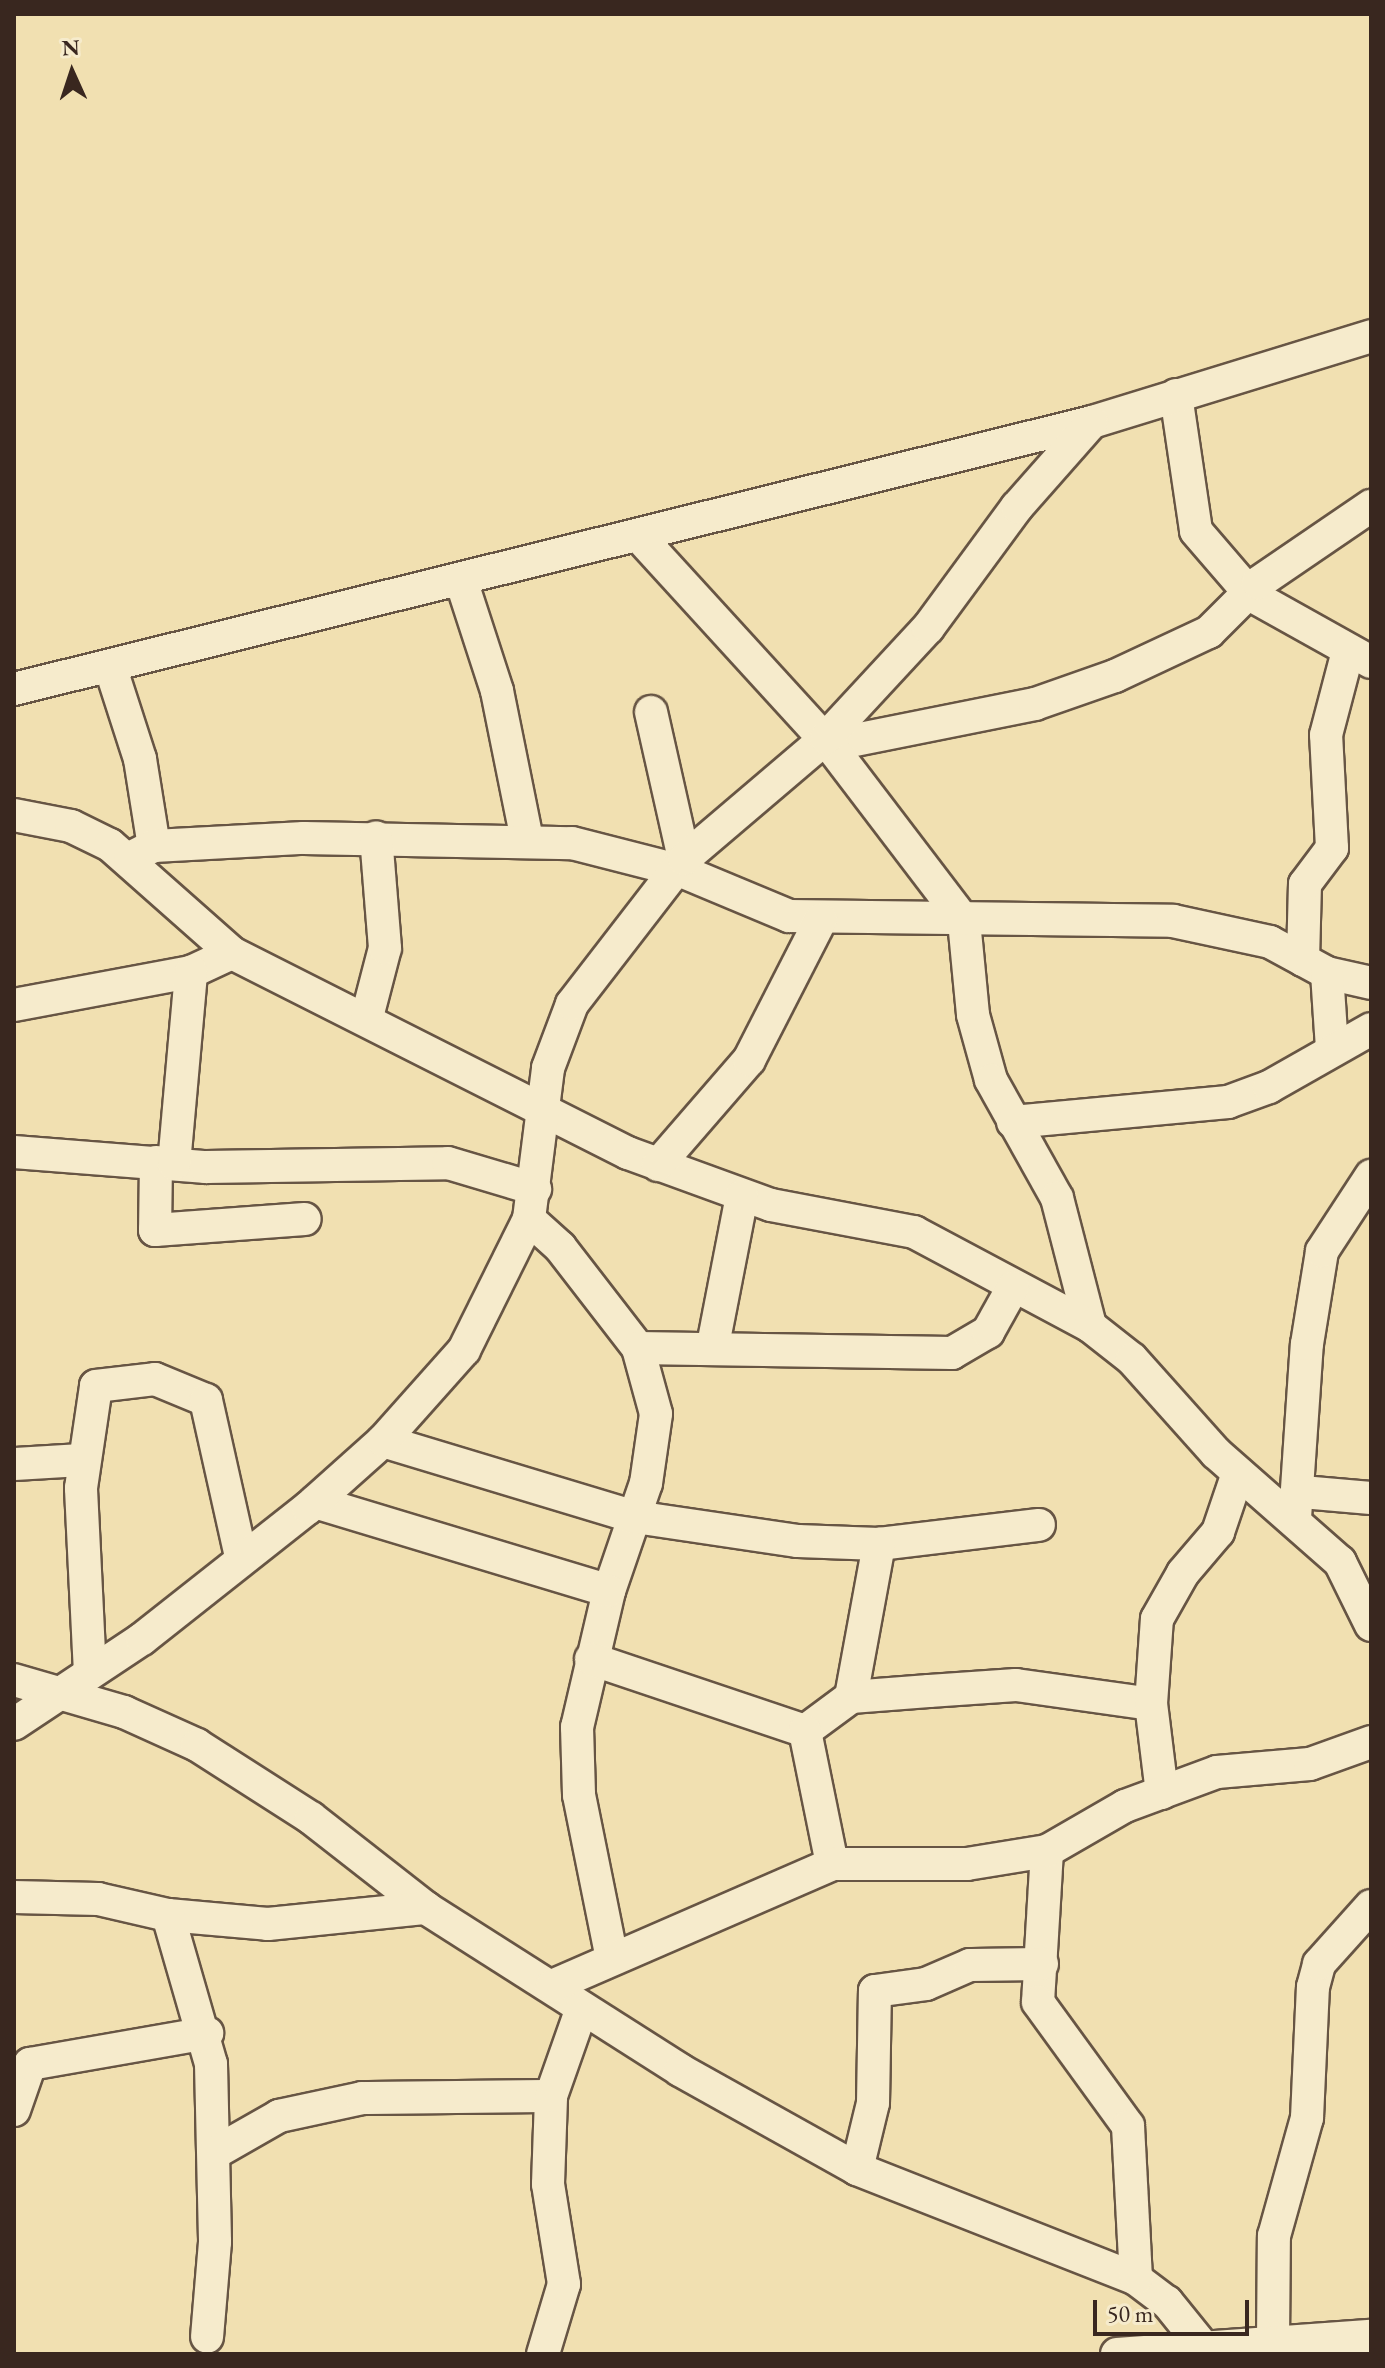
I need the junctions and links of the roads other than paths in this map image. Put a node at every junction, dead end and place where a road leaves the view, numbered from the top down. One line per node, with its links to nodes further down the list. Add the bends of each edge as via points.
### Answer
1 (1371, 336): 2 (street)
2 (1176, 395): 3 (street); 7 (street, via 1191,519)
3 (1092, 422): 5 (street); 12 (street, via 1009,517 928,628)
4 (1371, 506): 7 (street)
5 (638, 535): 6 (street); 12 (street)
6 (461, 580): 9 (street); 15 (street, via 497,691)
7 (1251, 595): 8 (street); 12 (street, via 1209,632 1115,676 1035,704)
8 (1360, 656): 21 (street, via 1326,735 1332,848 1305,884)
9 (110, 666): 10 (street); 16 (street, via 140,759)
10 (14, 689)
11 (651, 712): 17 (street)
12 (828, 742): 17 (street); 19 (street)
13 (14, 815): 16 (street, via 71,826)
14 (376, 837): 15 (street); 16 (street); 25 (street, via 385,948)
15 (527, 840): 17 (street, via 572,843)
16 (142, 852): 20 (street)
17 (683, 865): 18 (street, via 759,907); 28 (street, via 572,1004 548,1068)
18 (821, 919): 19 (street); 32 (street, via 749,1060)
19 (964, 921): 21 (street, via 1173,921 1270,942); 29 (street, via 973,1015 991,1080)
20 (232, 953): 22 (street); 25 (street)
21 (1315, 966): 23 (street); 27 (street)
22 (191, 972): 24 (street); 31 (street)
23 (1371, 983)
24 (14, 1005)
25 (367, 1017): 28 (street)
26 (1371, 1029): 27 (street)
27 (1332, 1049): 29 (street, via 1269,1087 1228,1102)
28 (547, 1109): 32 (street); 35 (street)
29 (1013, 1122): 38 (street, via 1062,1212)
30 (14, 1152): 31 (street)
31 (165, 1163): 35 (street, via 448,1163); 36 (street, via 155,1230)
32 (658, 1165): 34 (street)
33 (1371, 1176): 47 (street, via 1322,1251 1307,1344)
34 (742, 1196): 37 (street, via 914,1232); 39 (street)
35 (532, 1204): 40 (street); 41 (street, via 482,1324)
36 (305, 1219)
37 (1013, 1287): 38 (street); 39 (street, via 988,1332 952,1353 814,1355)
38 (1090, 1326): 44 (street, via 1132,1359)
39 (713, 1345): 40 (street)
40 (638, 1348): 48 (street, via 656,1433)
41 (383, 1441): 46 (street); 48 (street)
42 (82, 1460): 43 (street); 51 (street, via 96,1386 155,1379 195,1392 210,1406); 55 (street)
43 (14, 1464)
44 (1238, 1473): 47 (street); 59 (street, via 1218,1532 1183,1573 1157,1619)
45 (1371, 1498): 47 (street)
46 (315, 1502): 51 (street); 52 (street)
47 (1298, 1505): 53 (street, via 1340,1562)
48 (635, 1517): 50 (street, via 798,1541); 52 (street)
49 (1039, 1525): 50 (street)
50 (879, 1544): 58 (street)
51 (241, 1556): 55 (street)
52 (609, 1591): 54 (street)
53 (1371, 1625)
54 (591, 1659): 61 (street); 70 (street, via 576,1770)
55 (90, 1673): 57 (street)
56 (14, 1680): 57 (street)
57 (47, 1696): 60 (street); 68 (street, via 124,1712 197,1745 311,1818)
58 (851, 1697): 59 (street, via 1016,1685); 61 (street)
59 (1151, 1704): 63 (street)
60 (14, 1724)
61 (805, 1731): 65 (street)
62 (1371, 1742): 63 (street, via 1310,1764 1217,1772)
63 (1162, 1793): 64 (street, via 1081,1828)
64 (1047, 1851): 65 (street, via 967,1864); 71 (street)
65 (832, 1864): 70 (street)
66 (14, 1897): 69 (street, via 98,1899)
67 (1371, 1906): 82 (street, via 1325,1956 1313,1987 1307,2118 1274,2236)
68 (426, 1908): 69 (street, via 268,1924); 72 (street)
69 (168, 1915): 74 (street)
70 (611, 1954): 72 (street)
71 (1042, 1964): 78 (street, via 970,1965 926,1984 875,1991 873,2103); 79 (street, via 1036,1992 1045,2017 1128,2126)
72 (552, 1986): 73 (street)
73 (582, 2008): 75 (street); 78 (street)
74 (207, 2033): 76 (street, via 30,2064); 77 (street)
75 (551, 2096): 77 (street, via 350,2100 279,2116); 84 (street, via 548,2184 564,2284)
76 (14, 2110)
77 (216, 2152): 81 (street)
78 (857, 2169): 79 (street)
79 (1136, 2279): 83 (street)
80 (1371, 2336): 82 (street)
81 (207, 2337)
82 (1273, 2341): 83 (street)
83 (1207, 2348): 86 (street)
84 (543, 2354): 85 (street)
85 (556, 2354)
86 (1117, 2354)

